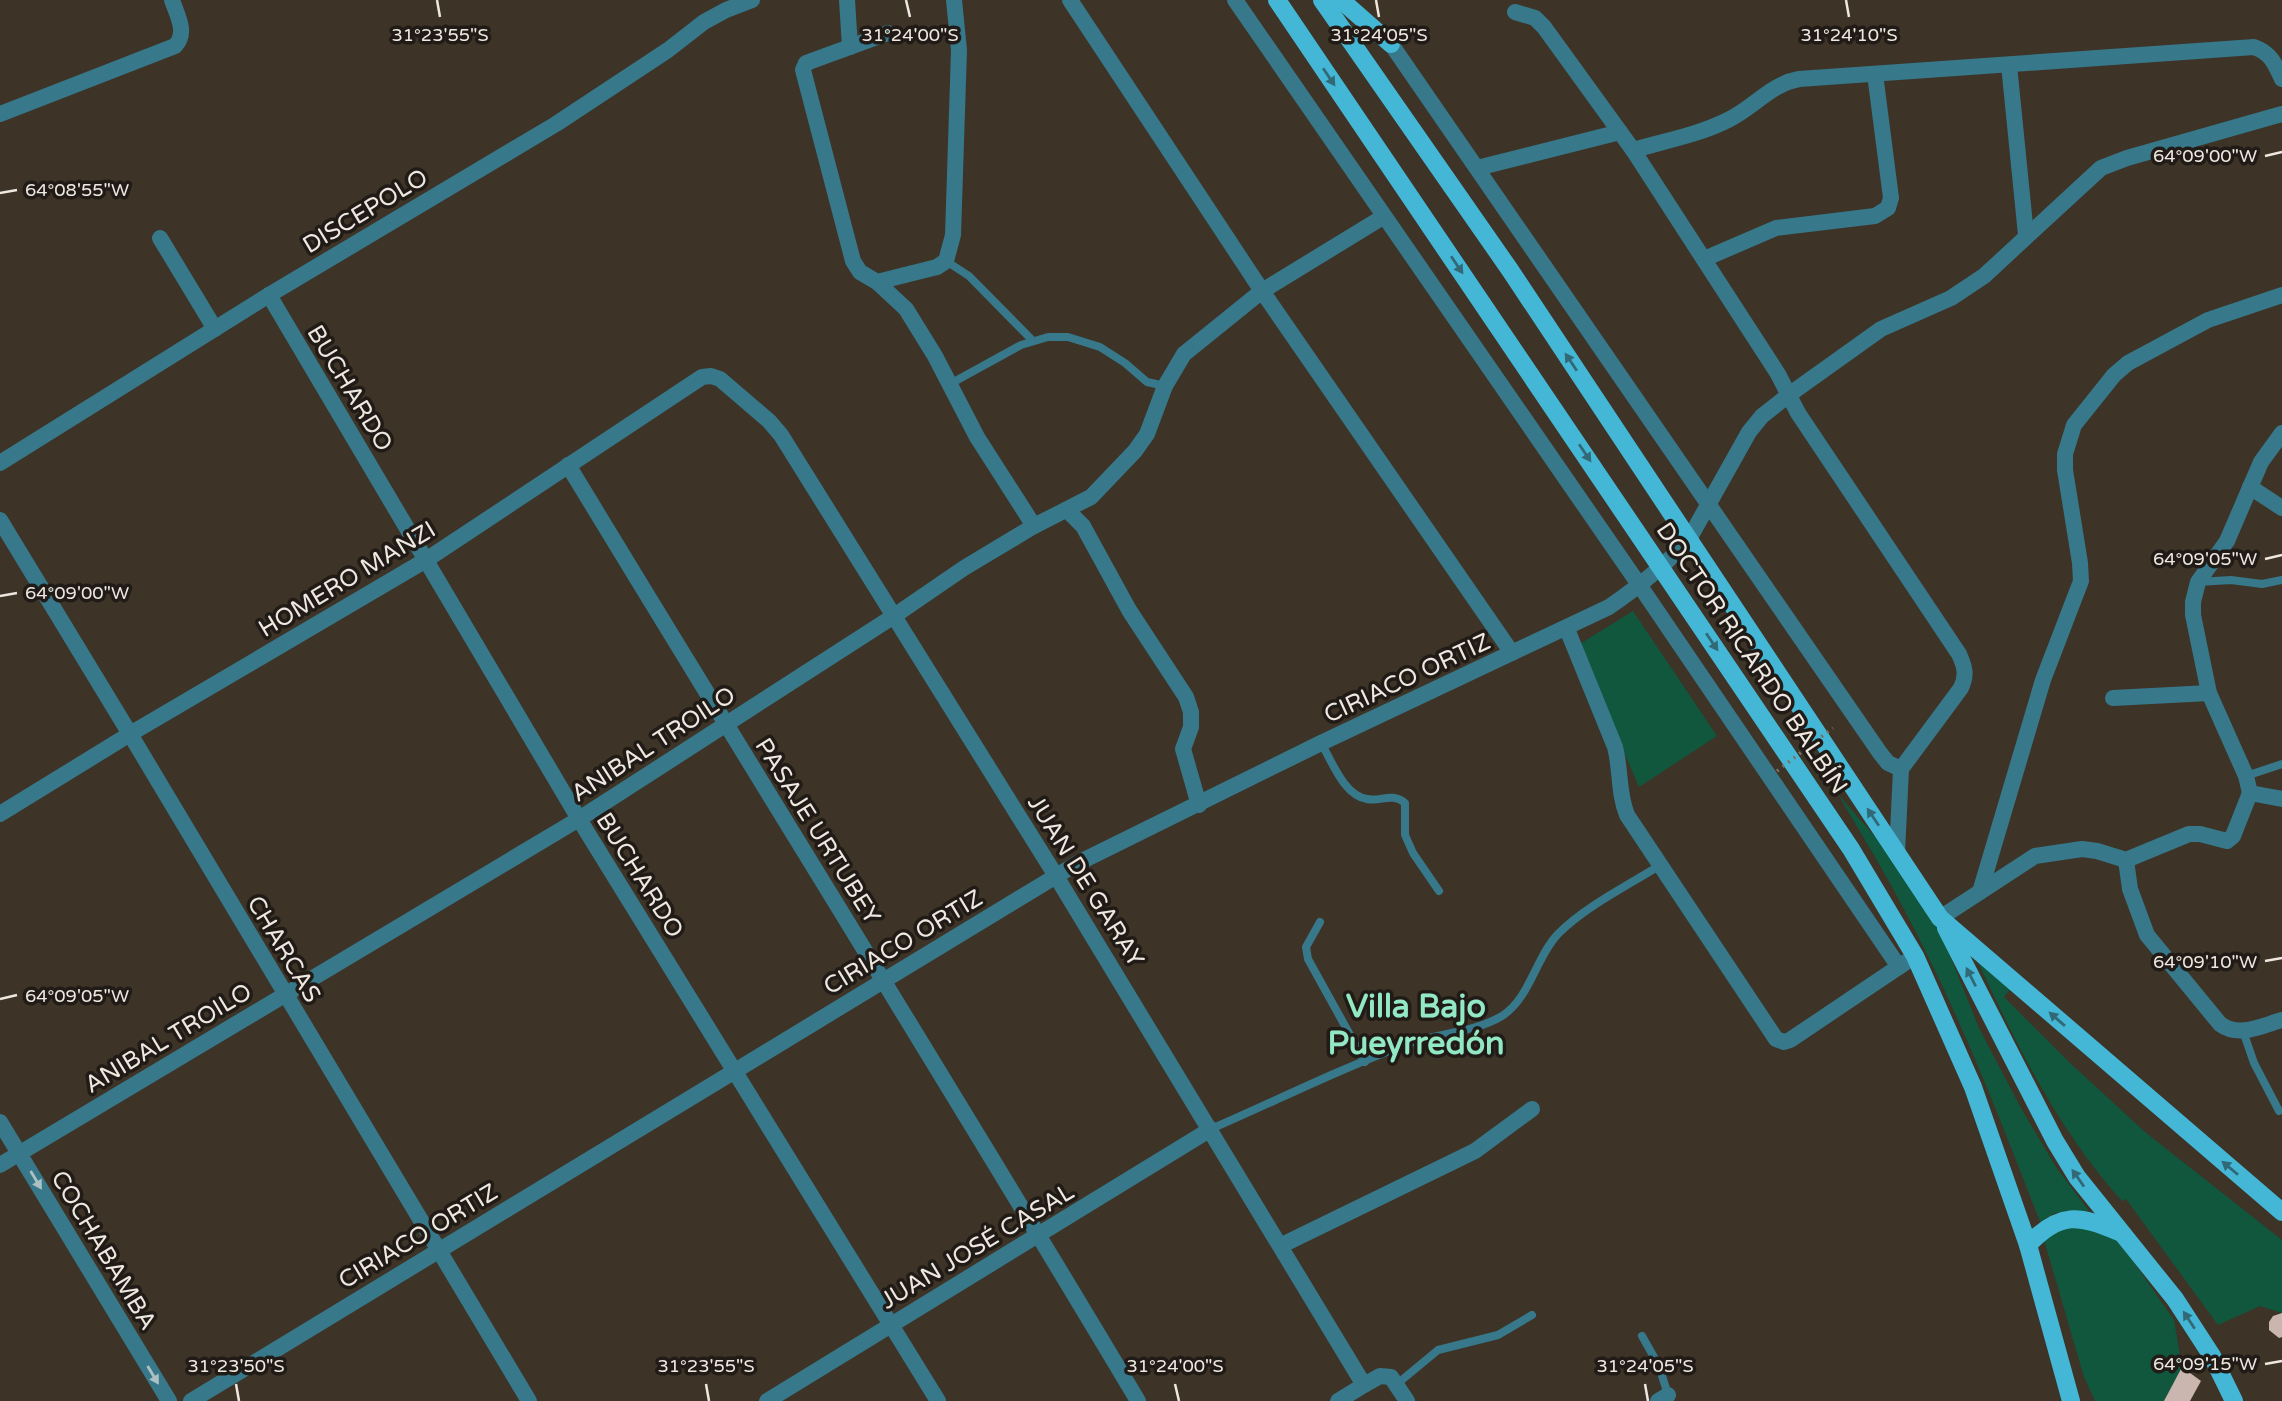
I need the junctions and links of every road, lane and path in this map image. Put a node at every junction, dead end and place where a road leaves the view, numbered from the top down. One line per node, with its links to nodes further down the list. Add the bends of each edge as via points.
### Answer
1 (172, 0): 17 (street, via 182,29 175,46)
2 (752, 0): 29 (street, DISCEPOLO, via 704,22 556,124)
3 (847, 0): 13 (street)
4 (954, 0): 26 (street, via 959,63 953,234)
5 (1070, 0): 28 (street)
6 (1235, 0): 22 (street)
7 (1277, 0): 48 (main road, DOCTOR RICARDO BALBÍN, one-way to 48)
8 (1322, 0): 46 (main road, DOCTOR RICARDO BALBÍN, one-way to 8)
9 (1341, 0): 12 (main road)
10 (1515, 12): 19 (street, via 1535,18 1544,27)
11 (888, 33): 13 (street)
12 (1391, 44): 21 (street)
13 (850, 47): 27 (street, via 806,63 803,70 853,261 860,272)
14 (2009, 65): 15 (street); 16 (street, via 2254,47 2272,58); 23 (street)
15 (1875, 74): 20 (street, via 1788,81 1712,128); 25 (street, via 1891,198 1888,208 1875,216 1776,228)
16 (2282, 79)
17 (0, 114)
18 (2282, 114): 23 (street, CIRIACO ORTIZ, via 2108,165)
19 (1620, 132): 20 (street); 21 (street)
20 (1633, 150): 25 (street)
21 (1477, 168): 41 (street)
22 (1383, 217): 28 (street, ANIBAL TROILO); 51 (street)
23 (2026, 235): 36 (street, CIRIACO ORTIZ, via 1970,287 1881,329)
24 (160, 239): 31 (street)
25 (1704, 259): 36 (street)
26 (946, 261): 27 (street); 32 (lane, via 969,276)
27 (877, 282): 34 (street, via 906,309)
28 (1262, 290): 35 (street, ANIBAL TROILO, via 1184,354); 54 (street)
29 (269, 295): 31 (street, DISCEPOLO); 47 (street, BUCHARDO)
30 (2282, 295): 75 (street, via 2208,320 2128,363 2074,425 2065,470 2081,581 2043,680)
31 (215, 329): 38 (street, DISCEPOLO)
32 (1033, 341): 34 (lane); 35 (lane, via 1068,337 1100,347 1147,382)
33 (711, 376): 39 (street, HOMERO MANZI, via 702,377); 52 (street, JUAN DE GARAY, via 720,379 781,435)
34 (950, 384): 45 (street, via 977,437)
35 (1165, 386): 43 (street, ANIBAL TROILO, via 1147,434 1135,451 1091,497)
36 (1790, 394): 41 (street, CIRIACO ORTIZ, via 1756,422); 62 (street, via 1965,668 1961,688)
37 (2282, 433): 40 (street, via 2261,461)
38 (0, 463)
39 (568, 465): 47 (street, HOMERO MANZI); 57 (street, PASAJE URTUBEY)
40 (2250, 487): 42 (street); 50 (street, via 2227,541)
41 (1710, 504): 46 (street, CIRIACO ORTIZ); 62 (street, via 1880,753)
42 (2282, 508)
43 (1067, 510): 45 (street, ANIBAL TROILO); 67 (street, via 1083,526 1115,587 1186,697 1191,726 1183,749)
44 (0, 520): 59 (street, CHARCAS)
45 (1034, 526): 52 (street, ANIBAL TROILO)
46 (1689, 539): 48 (street, CIRIACO ORTIZ); 70 (main road, DOCTOR RICARDO BALBÍN, one-way to 46)
47 (426, 561): 59 (street, HOMERO MANZI); 69 (street, BUCHARDO)
48 (1661, 565): 51 (street, CIRIACO ORTIZ); 78 (main road, DOCTOR RICARDO BALBÍN, one-way to 78, via 1851,849)
49 (2282, 580): 50 (lane, via 2262,584)
50 (2198, 582): 55 (street, via 2193,615)
51 (1640, 586): 53 (street, CIRIACO ORTIZ); 79 (street)
52 (894, 616): 57 (street, ANIBAL TROILO); 73 (street, JUAN DE GARAY)
53 (1567, 629): 54 (street, CIRIACO ORTIZ); 72 (street, via 1615,747 1621,801)
54 (1512, 653): 60 (street, CIRIACO ORTIZ)
55 (2209, 693): 56 (street); 64 (street)
56 (2112, 698)
57 (725, 725): 69 (street, ANIBAL TROILO); 80 (street, PASAJE URTUBEY)
58 (1833, 728): 63 (path, bridge)
59 (131, 734): 68 (street, HOMERO MANZI); 81 (street, CHARCAS)
60 (1321, 743): 67 (street, CIRIACO ORTIZ); 74 (lane, via 1357,796 1369,800 1388,796 1405,803 1405,835)
61 (2282, 764): 64 (lane)
62 (1901, 769): 70 (street)
63 (1777, 771)
64 (2246, 776): 65 (street)
65 (2250, 793): 66 (street); 71 (street, via 2227,841 2189,834)
66 (2282, 799)
67 (1199, 805): 73 (street, CIRIACO ORTIZ)
68 (0, 814)
69 (579, 818): 81 (street, ANIBAL TROILO); 85 (street, BUCHARDO)
70 (1897, 853): 76 (main road, DOCTOR RICARDO BALBÍN)
71 (2126, 860): 75 (street, via 2082,849 2035,856); 83 (street, via 2130,889 2147,935 2220,1024)
72 (1659, 866): 79 (street, via 1776,1039 1790,1040); 84 (lane, via 1558,934 1517,1003 1503,1015)
73 (1056, 876): 80 (street, CIRIACO ORTIZ); 89 (street, JUAN DE GARAY)
74 (1439, 891)
75 (1980, 892): 76 (street)
76 (1940, 918): 92 (main road, DOCTOR RICARDO BALBÍN, one-way to 76); 93 (main road, one-way to 76, via 2055,1141)
77 (1320, 922): 84 (lane, via 1306,947 1308,959)
78 (1915, 957): 79 (street); 96 (main road, DOCTOR RICARDO BALBÍN, via 1973,1087)
79 (1899, 967)
80 (884, 980): 85 (street, CIRIACO ORTIZ); 94 (street, PASAJE URTUBEY)
81 (285, 995): 90 (street, ANIBAL TROILO); 97 (street, CHARCAS)
82 (2282, 1020): 83 (street)
83 (2243, 1031): 87 (lane)
84 (1365, 1062): 89 (lane)
85 (734, 1071): 97 (street, CIRIACO ORTIZ); 99 (street, BUCHARDO)
86 (1532, 1110): 95 (street, via 1475,1151)
87 (2279, 1111)
88 (0, 1122): 90 (street, COCHABAMBA)
89 (1211, 1129): 94 (street, JUAN JOSÉ CASAL); 95 (street, JUAN DE GARAY)
90 (19, 1153): 91 (street, ANIBAL TROILO); 104 (street, COCHABAMBA, one-way to 104)
91 (0, 1165)
92 (2282, 1212)
93 (2119, 1232): 96 (main road, via 2089,1221 2058,1221); 113 (main road, one-way to 93, via 2175,1299)
94 (1039, 1235): 99 (street, JUAN JOSÉ CASAL); 109 (street, PASAJE URTUBEY)
95 (1282, 1245): 102 (street, JUAN DE GARAY)
96 (2028, 1245): 112 (main road, DOCTOR RICARDO BALBÍN)
97 (438, 1251): 105 (street, CIRIACO ORTIZ); 106 (street, CHARCAS)
98 (1532, 1315): 101 (lane, via 1498,1335 1438,1350)
99 (891, 1325): 107 (street, JUAN JOSÉ CASAL); 108 (street, BUCHARDO)
100 (1642, 1336): 103 (lane, via 1659,1366)
101 (1397, 1384): 102 (street, via 1391,1377 1380,1376); 111 (street)
102 (1364, 1385): 110 (street)
103 (1665, 1399)
104 (169, 1401)
105 (191, 1401)
106 (528, 1401)
107 (767, 1401)
108 (938, 1401)
109 (1138, 1401)
110 (1338, 1401)
111 (1407, 1401)
112 (2071, 1401)
113 (2234, 1401)

